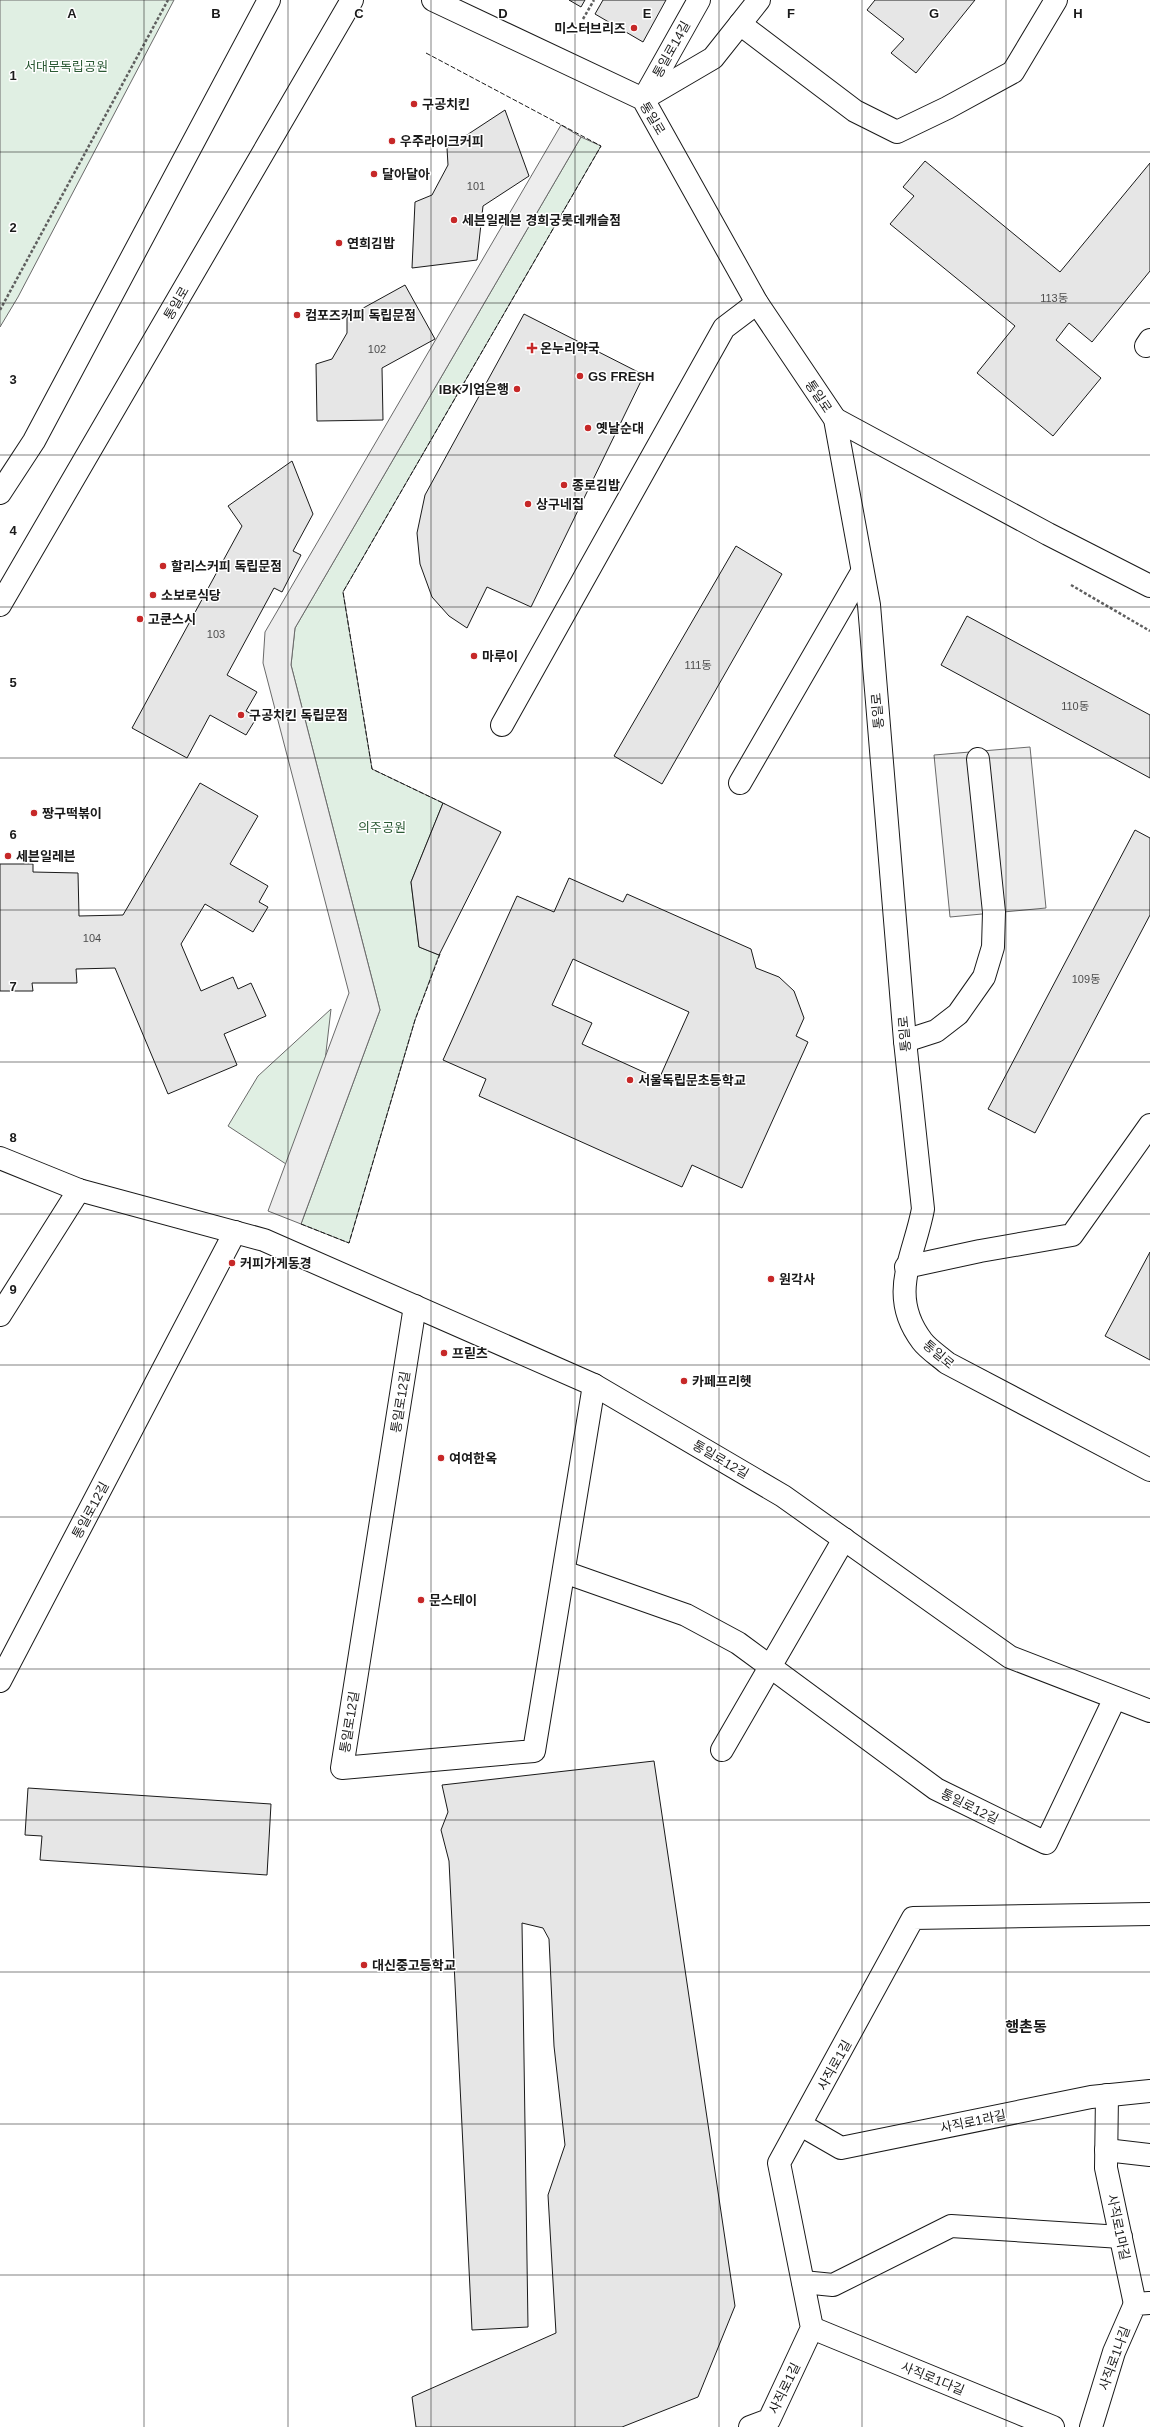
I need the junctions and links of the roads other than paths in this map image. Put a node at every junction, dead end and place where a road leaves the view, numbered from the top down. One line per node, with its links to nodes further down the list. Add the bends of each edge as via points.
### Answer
1 (270, 0): 11 (street, via 34,441)
2 (352, 0): 14 (street, 통일로)
3 (433, 0): 8 (street, 통일로)
4 (699, 0): 8 (street, 통일로14길)
5 (759, 0): 7 (street)
6 (1056, 0): 7 (street, via 1012,72 897,132 855,111)
7 (740, 24): 8 (street, via 713,58)
8 (643, 99): 9 (street, 통일로)
9 (757, 303): 10 (street, 통일로); 15 (street, via 724,328)
10 (835, 419): 12 (street, 통일로); 13 (street)
11 (0, 493)
12 (862, 572): 17 (street); 18 (street, 통일로, via 868,605)
13 (1150, 586)
14 (0, 605)
15 (502, 725)
16 (978, 759): 18 (street, via 994,912 993,947 984,977 958,1014 936,1031)
17 (740, 783)
18 (905, 1041): 23 (street, 통일로, via 923,1209 918,1234)
19 (1150, 1125): 23 (street, via 1072,1235)
20 (0, 1158): 21 (street, 통일로12길)
21 (79, 1190): 22 (street, 통일로12길); 25 (street)
22 (235, 1232): 24 (street, 통일로12길, via 264,1240); 31 (street, 통일로12길)
23 (906, 1267): 27 (street, 통일로, via 903,1296 908,1319 922,1342 947,1364)
24 (415, 1306): 26 (street, 통일로12길); 29 (street, 통일로12길, via 342,1768 534,1751)
25 (0, 1315)
26 (594, 1385): 28 (street, 통일로12길, via 784,1496); 29 (street, 통일로12길)
27 (1150, 1470)
28 (844, 1539): 30 (street); 32 (street, 통일로12길, via 1010,1657)
29 (564, 1572): 30 (street, 통일로12길, via 686,1615 738,1643)
30 (770, 1666): 32 (street, 통일로12길, via 936,1790 1046,1843); 34 (street)
31 (0, 1681)
32 (1115, 1698): 33 (street, 통일로12길)
33 (1150, 1711)
34 (722, 1750)
35 (1150, 1914): 38 (street, 사직로1길, via 913,1918)
36 (1150, 2091): 37 (street, 사직로1라길)
37 (1107, 2095): 38 (street, 사직로1라길, via 841,2148); 39 (street, 사직로1마길)
38 (801, 2125): 42 (street, 사직로1길, via 779,2163)
39 (1106, 2150): 40 (street); 41 (street, 사직로1마길, via 1106,2168)
40 (1150, 2155)
41 (1121, 2237): 42 (street, via 951,2226 833,2285); 43 (street, 사직로1마길)
42 (802, 2282): 44 (street, 사직로1길)
43 (1143, 2304): 47 (street, 사직로1나길, via 1114,2352)
44 (812, 2328): 45 (street, 사직로1길); 46 (street, 사직로1다길)
45 (763, 2425)
46 (1053, 2427)
47 (1090, 2427)

